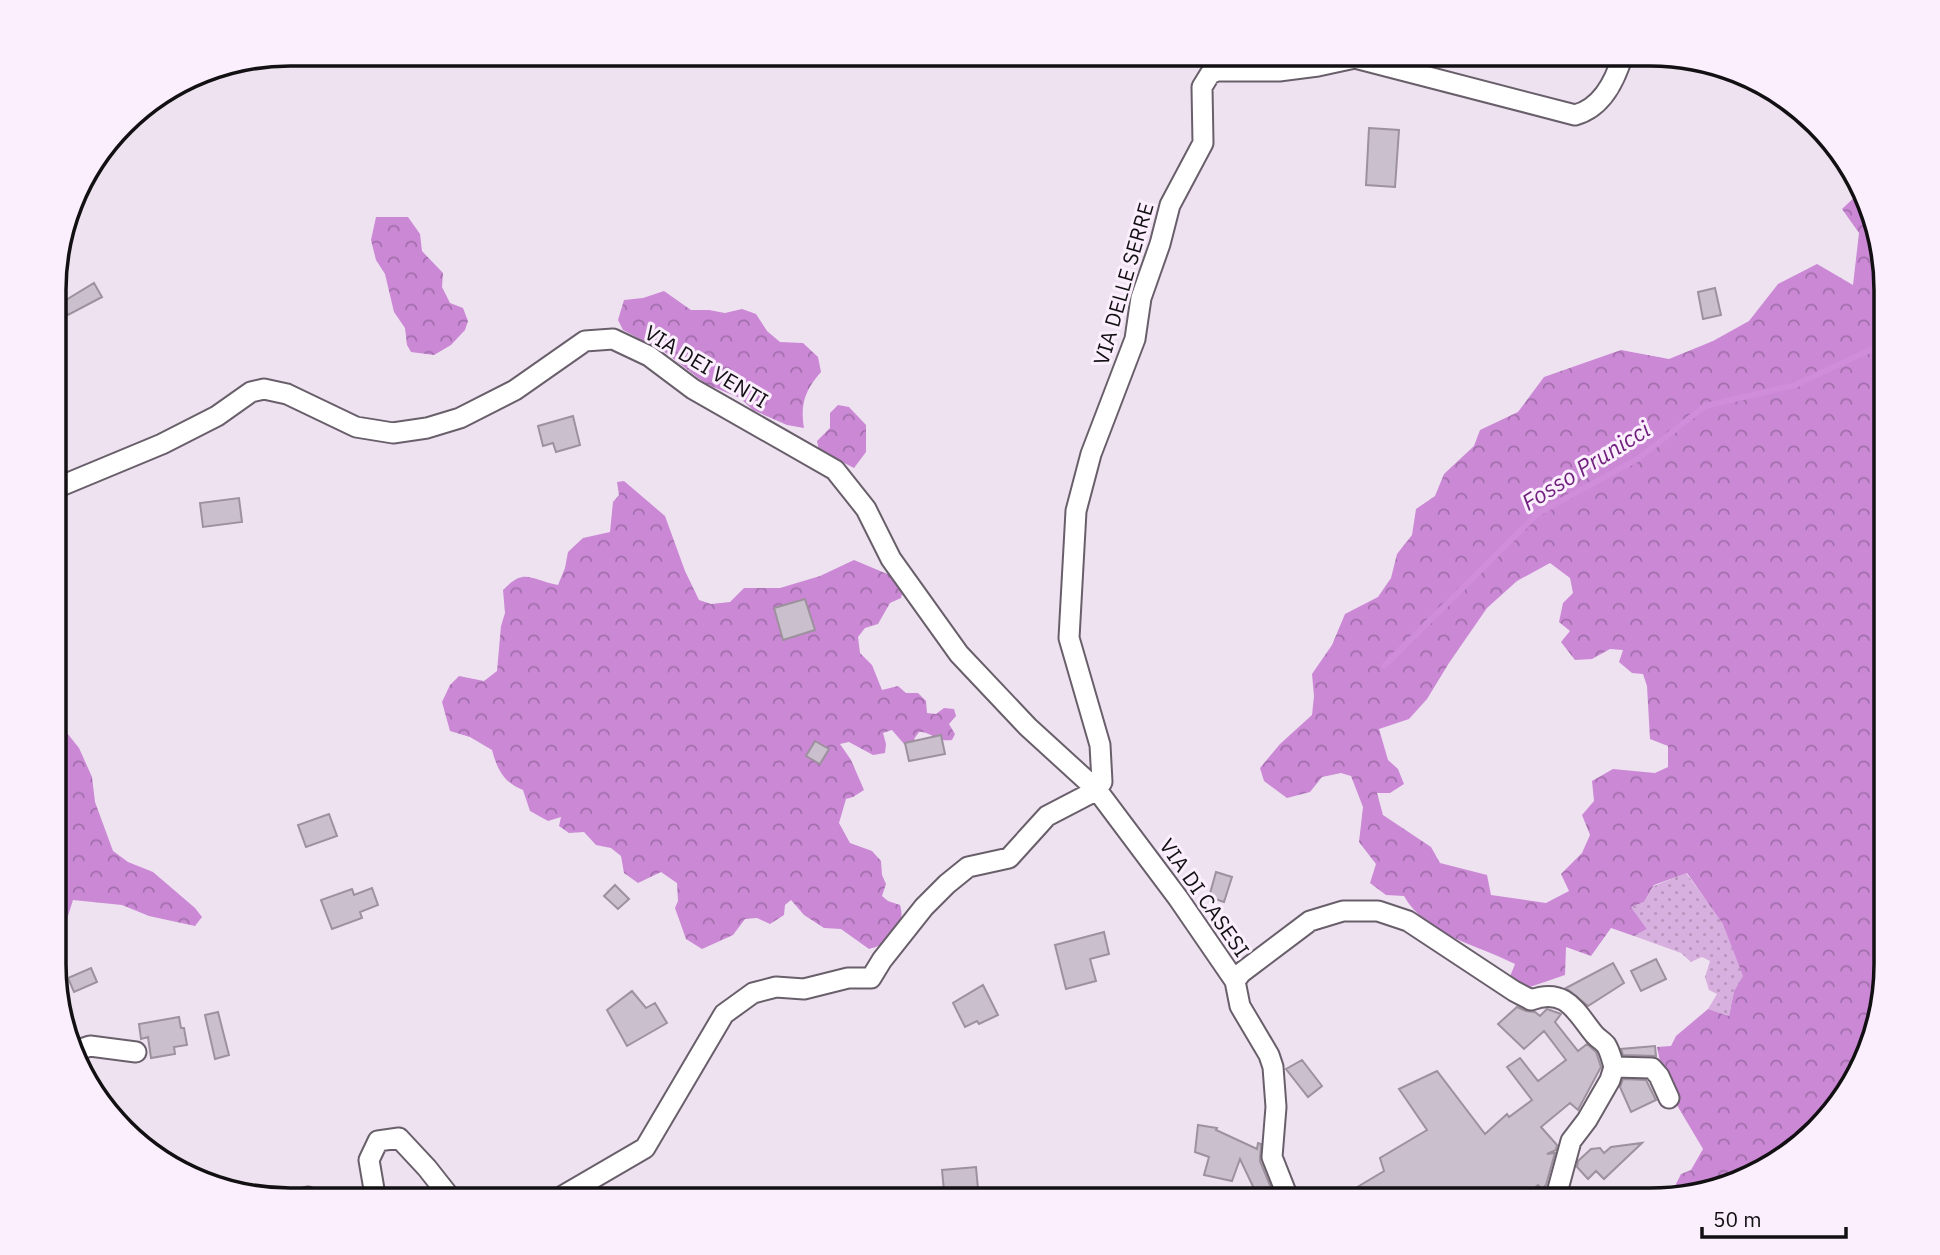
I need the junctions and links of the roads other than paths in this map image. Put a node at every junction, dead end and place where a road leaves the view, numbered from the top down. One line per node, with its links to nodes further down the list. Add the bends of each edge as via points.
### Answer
1 (1314, 66): 5 (street, VIA DELLE SERRE, via 1217,72 1202,86 1203,143 1170,205 1141,298 1135,339 1091,454 1076,511 1069,638 1100,745 1102,782)
2 (1387, 66): 3 (street, VIA DELLE SERRE, via 1575,115 1599,101)
3 (1619, 66)
4 (66, 484): 5 (street, VIA DEI VENTI, via 162,444 251,392 264,389 287,394 356,427 393,433 460,418 515,390 585,341 613,339 649,356 693,389 835,470 866,509 891,559 959,654 1028,727)
5 (1097, 790): 6 (street, VIA DI CASESI); 13 (street, via 1047,816 1009,858 968,867 947,884 871,978 848,978 804,989 776,987 753,993 724,1014 645,1148)
6 (1235, 981): 9 (street, via 1310,921 1343,911 1378,911 1408,921 1514,992 1531,1000 1544,995 1562,999 1606,1046); 14 (street, VIA DI CASESI, via 1240,1006 1273,1068 1272,1157)
7 (83, 1048): 8 (street)
8 (136, 1052)
9 (1614, 1067): 10 (street, via 1652,1068); 15 (street, via 1571,1141)
10 (1669, 1098)
11 (374, 1188): 12 (street, via 369,1160 378,1140 399,1138)
12 (443, 1188)
13 (576, 1188)
14 (1284, 1188)
15 (1559, 1188)

